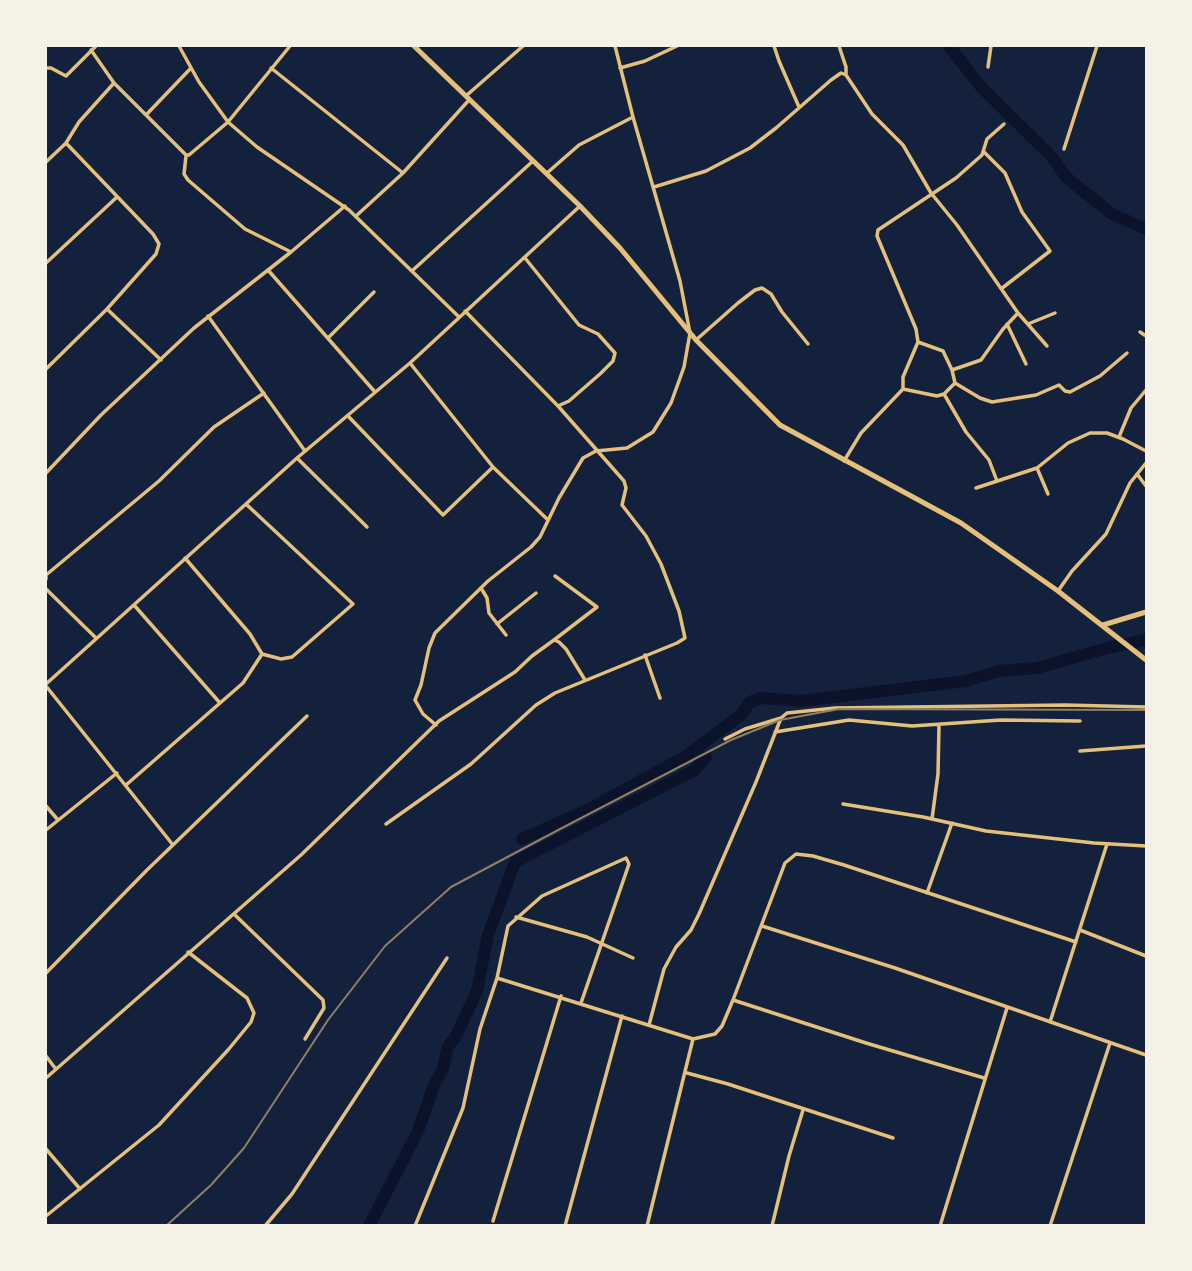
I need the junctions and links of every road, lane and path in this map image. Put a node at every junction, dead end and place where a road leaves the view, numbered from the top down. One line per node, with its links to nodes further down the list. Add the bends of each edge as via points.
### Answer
1 (96, 46): 12 (street)
2 (179, 46): 15 (street)
3 (290, 46): 16 (street)
4 (414, 46): 20 (main road)
5 (523, 46): 20 (street)
6 (615, 46): 17 (street)
7 (674, 46): 17 (street)
8 (775, 46): 21 (street)
9 (839, 46): 18 (street)
10 (991, 46): 13 (street)
11 (1097, 46): 27 (street)
12 (91, 50): 14 (street, via 66,76); 19 (street)
13 (988, 67)
14 (46, 68)
15 (191, 68): 22 (street); 24 (street)
16 (271, 68): 24 (street); 32 (street)
17 (620, 68): 23 (street)
18 (846, 75): 21 (street, via 841,73); 35 (street, via 872,114 903,145)
19 (114, 83): 22 (street); 26 (street)
20 (469, 97): 30 (main road); 32 (street)
21 (799, 107): 34 (street, via 750,148 706,171)
22 (146, 114): 29 (street)
23 (633, 117): 33 (street, via 579,145); 34 (street)
24 (228, 122): 29 (street); 37 (street, via 265,153)
25 (1004, 124): 28 (street, via 988,139)
26 (66, 143): 31 (street); 36 (street)
27 (1064, 149)
28 (984, 152): 35 (street); 45 (street, via 1005,173 1023,212 1050,251)
29 (186, 155): 40 (street, via 184,174 188,180 245,229)
30 (534, 160): 33 (main road); 44 (street)
31 (46, 162)
32 (403, 173): 39 (street)
33 (547, 173): 38 (main road)
34 (654, 187): 56 (street)
35 (931, 193): 45 (street); 60 (street, via 876,233)
36 (117, 197): 42 (street); 47 (street, via 159,244 156,254)
37 (345, 206): 39 (street); 40 (street)
38 (580, 206): 41 (street); 56 (main road)
39 (356, 216): 44 (street)
40 (290, 252): 43 (street)
41 (525, 258): 48 (street); 77 (street, via 579,325 598,334 615,353 600,374)
42 (46, 263)
43 (268, 270): 51 (street); 58 (street)
44 (413, 270): 52 (street)
45 (1001, 289): 49 (street)
46 (374, 292): 58 (street)
47 (107, 309): 65 (street); 68 (street)
48 (464, 311): 52 (street); 77 (street)
49 (1018, 313): 53 (street); 54 (street)
50 (1055, 313): 54 (street)
51 (208, 316): 65 (street); 74 (street)
52 (459, 316): 66 (street)
53 (1007, 324): 67 (street); 70 (street, via 981,360)
54 (1028, 324): 62 (street)
55 (1140, 332): 57 (street)
56 (690, 333): 59 (main road); 81 (street, via 674,395 653,432 627,448)
57 (1146, 336)
58 (327, 338): 75 (street)
59 (696, 340): 61 (street, via 762,288); 84 (main road, via 780,425)
60 (918, 342): 70 (street, via 943,351); 72 (street, via 903,377)
61 (808, 344)
62 (1047, 346)
63 (1127, 353): 71 (street, via 1100,376 1070,391 1059,385 1036,395 992,402)
64 (46, 359): 68 (street)
65 (161, 360): 88 (street)
66 (410, 363): 75 (street); 86 (street)
67 (1026, 363)
68 (51, 365): 69 (street)
69 (46, 369)
70 (952, 370): 71 (street)
71 (955, 383): 76 (street)
72 (903, 390): 76 (street); 84 (street, via 861,433)
73 (1146, 390): 79 (street, via 1131,408)
74 (264, 393): 80 (street); 99 (street, via 214,427)
75 (375, 393): 78 (street)
76 (944, 394): 90 (street, via 989,460)
77 (558, 406): 81 (street)
78 (348, 416): 80 (street); 86 (street, via 443,515)
79 (1119, 437): 82 (street); 87 (street, via 1099,433 1079,437)
80 (305, 451): 83 (street)
81 (599, 451): 95 (street, via 583,458); 112 (street, via 624,481 622,505 661,565 685,634 682,640)
82 (1146, 451)
83 (297, 458): 94 (street); 96 (street)
84 (844, 461): 102 (main road, via 961,523)
85 (1146, 463): 89 (street)
86 (493, 467): 95 (street)
87 (1037, 468): 90 (street); 93 (street)
88 (46, 472)
89 (1136, 474): 91 (street); 102 (street, via 1106,534)
90 (997, 482): 92 (street)
91 (1146, 486)
92 (976, 488)
93 (1048, 494)
94 (246, 504): 97 (street); 111 (street, via 353,604 292,657)
95 (548, 520): 100 (street, via 531,547)
96 (367, 527)
97 (185, 558): 104 (street); 111 (street)
98 (555, 576): 110 (street, via 597,607)
99 (46, 579)
100 (481, 588): 106 (street); 122 (street, via 435,633 429,648 415,700)
101 (46, 589): 109 (street)
102 (1058, 591): 107 (main road)
103 (536, 593): 106 (street)
104 (133, 605): 109 (street); 117 (street)
105 (1146, 612): 107 (main road)
106 (497, 624): 108 (street)
107 (1103, 625): 113 (main road)
108 (506, 635)
109 (96, 638): 115 (street)
110 (554, 640): 114 (street, via 566,649); 122 (street)
111 (262, 654): 117 (street, via 243,683)
112 (645, 655): 114 (street); 116 (street)
113 (1146, 660)
114 (585, 680): 135 (street, via 536,705 471,764)
115 (46, 685): 128 (street)
116 (660, 698)
117 (220, 703): 129 (street)
118 (1146, 707): 120 (street, via 860,707 787,713)
119 (307, 716): 138 (street)
120 (781, 718): 124 (street); 125 (street)
121 (1080, 721): 123 (street, via 1001,720)
122 (436, 724): 141 (street)
123 (939, 726): 124 (street, via 849,720); 132 (street)
124 (775, 732): 159 (street, via 699,914 664,969)
125 (725, 739)
126 (1146, 746): 127 (street)
127 (1080, 751)
128 (117, 773): 129 (street); 133 (street)
129 (126, 785): 138 (street)
130 (842, 804): 132 (street)
131 (46, 806): 133 (street)
132 (932, 819): 134 (street)
133 (58, 820): 136 (street)
134 (952, 823): 137 (street); 140 (street)
135 (386, 824)
136 (46, 830)
137 (1107, 844): 139 (street); 144 (street)
138 (173, 845): 151 (street)
139 (1146, 846)
140 (927, 894): 143 (street, via 796,854 785,863); 146 (street)
141 (234, 915): 147 (street); 160 (street, via 323,1000 324,1008)
142 (516, 917): 145 (street); 145 (street, via 542,897 626,858 629,864); 152 (street, via 508,926)
143 (762, 926): 154 (street); 156 (street)
144 (1080, 930): 146 (street); 148 (street)
145 (602, 942): 150 (street); 155 (street)
146 (1076, 942): 158 (street)
147 (188, 952): 165 (street); 172 (street, via 247,998 254,1013 251,1022 159,1125)
148 (1146, 956)
149 (447, 958): 175 (street, via 292,1194)
150 (633, 958)
151 (46, 973)
152 (497, 978): 153 (street); 176 (street, via 480,1030 464,1108)
153 (561, 996): 155 (street); 174 (street)
154 (733, 1000): 161 (street, via 715,1034); 168 (street)
155 (581, 1003): 157 (street)
156 (1007, 1008): 158 (street); 168 (street)
157 (622, 1016): 159 (street); 177 (street)
158 (1050, 1022): 162 (street)
159 (649, 1025): 161 (street)
160 (305, 1039)
161 (693, 1039): 166 (street)
162 (1110, 1043): 163 (street); 181 (street)
163 (1146, 1055)
164 (46, 1056): 165 (street)
165 (56, 1069): 167 (street)
166 (687, 1073): 169 (street); 178 (street)
167 (46, 1078)
168 (984, 1078): 180 (street)
169 (803, 1110): 170 (street); 179 (street)
170 (893, 1139)
171 (46, 1149): 172 (street)
172 (80, 1189): 173 (street)
173 (46, 1216)
174 (494, 1221)
175 (265, 1226)
176 (415, 1226)
177 (565, 1226)
178 (646, 1226)
179 (772, 1226)
180 (940, 1226)
181 (1050, 1226)

